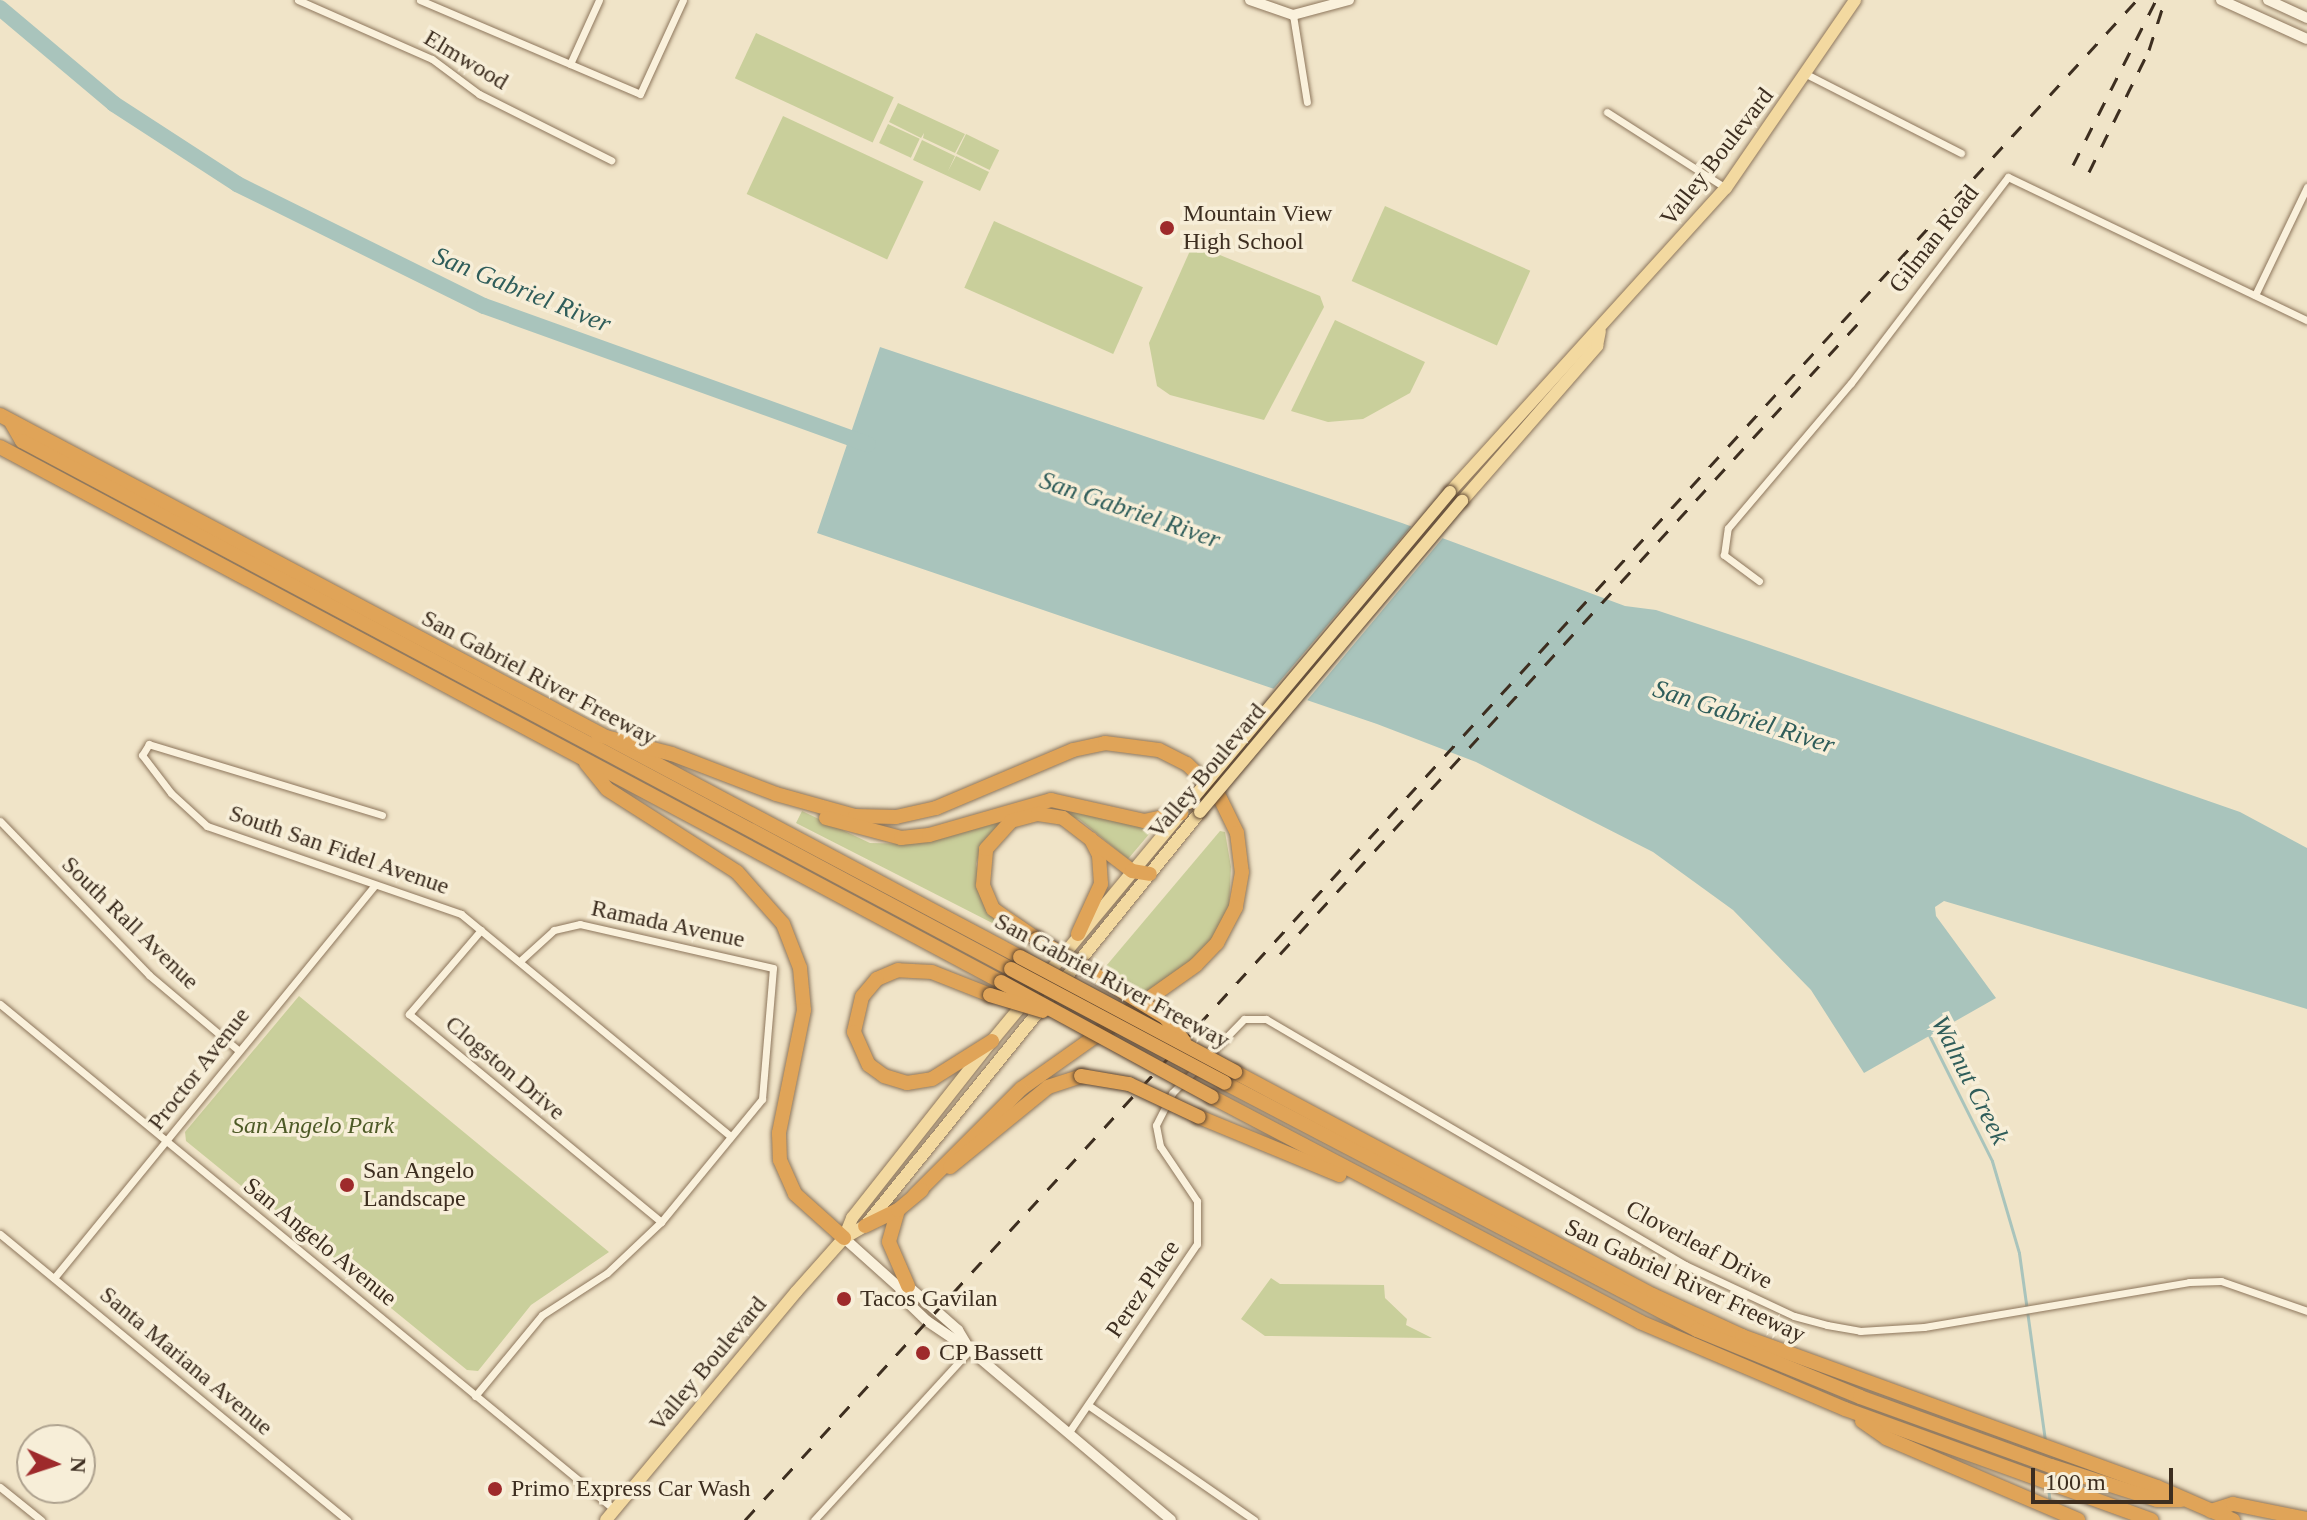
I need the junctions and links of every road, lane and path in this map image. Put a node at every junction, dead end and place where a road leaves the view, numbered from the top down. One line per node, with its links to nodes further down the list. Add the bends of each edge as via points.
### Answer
1 (298, 0): 18 (street, Elmwood, via 432,59 479,94)
2 (420, 0): 13 (street)
3 (599, 0): 13 (street)
4 (683, 0): 13 (street, via 640,94)
5 (1250, 0): 10 (main road)
6 (1349, 0): 10 (main road)
7 (1855, 0): 14 (main road, Valley Boulevard)
8 (2221, 0): 12 (main road)
9 (2268, 0): 11 (main road)
10 (1293, 15): 15 (street)
11 (2307, 18)
12 (2307, 39)
13 (570, 64)
14 (1806, 74): 17 (street, Gilman Road); 20 (main road, Valley Boulevard)
15 (1307, 102)
16 (1607, 112): 20 (street)
17 (1961, 153)
18 (611, 160)
19 (2307, 187): 21 (street)
20 (1726, 188): 23 (main road, Valley Boulevard)
21 (2255, 295): 22 (street, Gilman Road); 26 (street, Gilman Road, via 2008,177 1851,383 1728,528 1724,555)
22 (2307, 320)
23 (1600, 331): 31 (main road, Valley Boulevard, bridge, via 1587,337 1450,492); 36 (main road, Valley Boulevard, bridge, via 1597,346)
24 (6, 418): 27 (highway, San Gabriel River Freeway)
25 (0, 447): 27 (highway, via 16,456 33,454)
26 (1759, 581)
27 (544, 722): 28 (highway, San Gabriel River Freeway); 29 (highway, San Gabriel River Freeway); 41 (highway)
28 (598, 735): 30 (highway, via 672,754); 41 (highway, San Gabriel River Freeway)
29 (581, 757): 41 (highway, San Gabriel River Freeway); 57 (highway, via 607,789 743,877 787,932 800,968 804,1010 780,1128 780,1160 795,1194)
30 (776, 794): 31 (highway, via 861,831 901,838 1051,800 1144,821); 51 (highway, via 840,814 896,817 958,800 1073,750 1123,743 1159,750 1187,764 1211,784 1232,818 1241,859 1238,897 1226,931 1208,953 1021,1089)
31 (1185, 808): 35 (main road, Valley Boulevard)
32 (382, 815): 37 (street, South San Fidel Avenue, via 149,744 142,755 171,793 207,826)
33 (0, 821): 46 (street, South Rall Avenue, via 149,975)
34 (1088, 835): 35 (highway); 39 (highway, via 1099,855 1101,884); 45 (highway, bridge, via 1063,818 1038,814 1011,821 986,849 981,874 986,896 1005,920 1165,1017)
35 (1132, 871): 36 (highway); 39 (main road, Valley Boulevard)
36 (1150, 874): 55 (main road, Valley Boulevard)
37 (375, 885): 38 (street, South San Fidel Avenue, via 446,905); 46 (street, Proctor Avenue)
38 (481, 930): 40 (street, South San Fidel Avenue); 54 (street, Clogston Drive, via 409,1014)
39 (1078, 934): 44 (main road, Valley Boulevard)
40 (519, 962): 49 (street, South San Fidel Avenue); 49 (street, Ramada Avenue, via 554,930 580,924 773,968 762,1099)
41 (1010, 970): 43 (highway, San Gabriel River Freeway, bridge); 45 (highway, San Gabriel River Freeway, bridge); 47 (highway, bridge)
42 (0, 1004): 50 (street, San Angelo Avenue)
43 (1079, 1023): 44 (highway, bridge, via 932,972 898,970 877,979 862,997 854,1032 869,1065 907,1083 932,1079); 47 (highway, San Gabriel River Freeway, bridge)
44 (992, 1041): 57 (main road, Valley Boulevard, via 852,1218)
45 (1190, 1047): 47 (highway, San Gabriel River Freeway, bridge)
46 (237, 1049): 50 (street, Proctor Avenue)
47 (1223, 1085): 52 (highway, San Gabriel River Freeway); 66 (highway, via 1648,1314 1767,1368 1932,1429); 68 (highway, San Gabriel River Freeway, via 1653,1295 1838,1375 1942,1418)
48 (1159, 1116): 60 (street, Cloverleaf Drive, via 1172,1093 1244,1019 1266,1019 1712,1278 1794,1316 1860,1331 1924,1327 2120,1291 2221,1281); 63 (street, Perez Place, via 1160,1146 1200,1209 1197,1244)
49 (730, 1136): 54 (street)
50 (164, 1139): 58 (street, Proctor Avenue, via 161,1151); 62 (street, San Angelo Avenue)
51 (915, 1195): 52 (highway, bridge, via 1048,1087 1081,1076 1129,1084); 53 (highway)
52 (1414, 1206): 64 (highway, San Gabriel River Freeway, via 1640,1322)
53 (898, 1210): 55 (highway); 59 (highway, via 889,1242)
54 (661, 1222): 62 (street, via 607,1273 542,1315)
55 (865, 1226): 57 (main road, Valley Boulevard)
56 (0, 1234): 58 (street, Santa Mariana Avenue)
57 (844, 1238): 59 (main road); 69 (main road, Valley Boulevard)
58 (54, 1278): 72 (street, Santa Mariana Avenue)
59 (905, 1288): 61 (main road, via 958,1330)
60 (2307, 1311)
61 (970, 1350): 65 (main road); 73 (street)
62 (475, 1396): 69 (street, San Angelo Avenue)
63 (1088, 1405): 65 (street, Perez Place); 75 (street)
64 (1845, 1409): 66 (highway, San Gabriel River Freeway); 76 (highway, via 1886,1438)
65 (1069, 1432): 74 (main road)
66 (1941, 1442): 77 (highway, San Gabriel River Freeway)
67 (0, 1487): 71 (street)
68 (2211, 1511): 70 (highway, via 2233,1504); 78 (highway, San Gabriel River Freeway)
69 (611, 1515)
70 (2304, 1518)
71 (41, 1520)
72 (347, 1520)
73 (814, 1520)
74 (1171, 1520)
75 (1254, 1520)
76 (2078, 1520)
77 (2152, 1520)
78 (2233, 1520)

